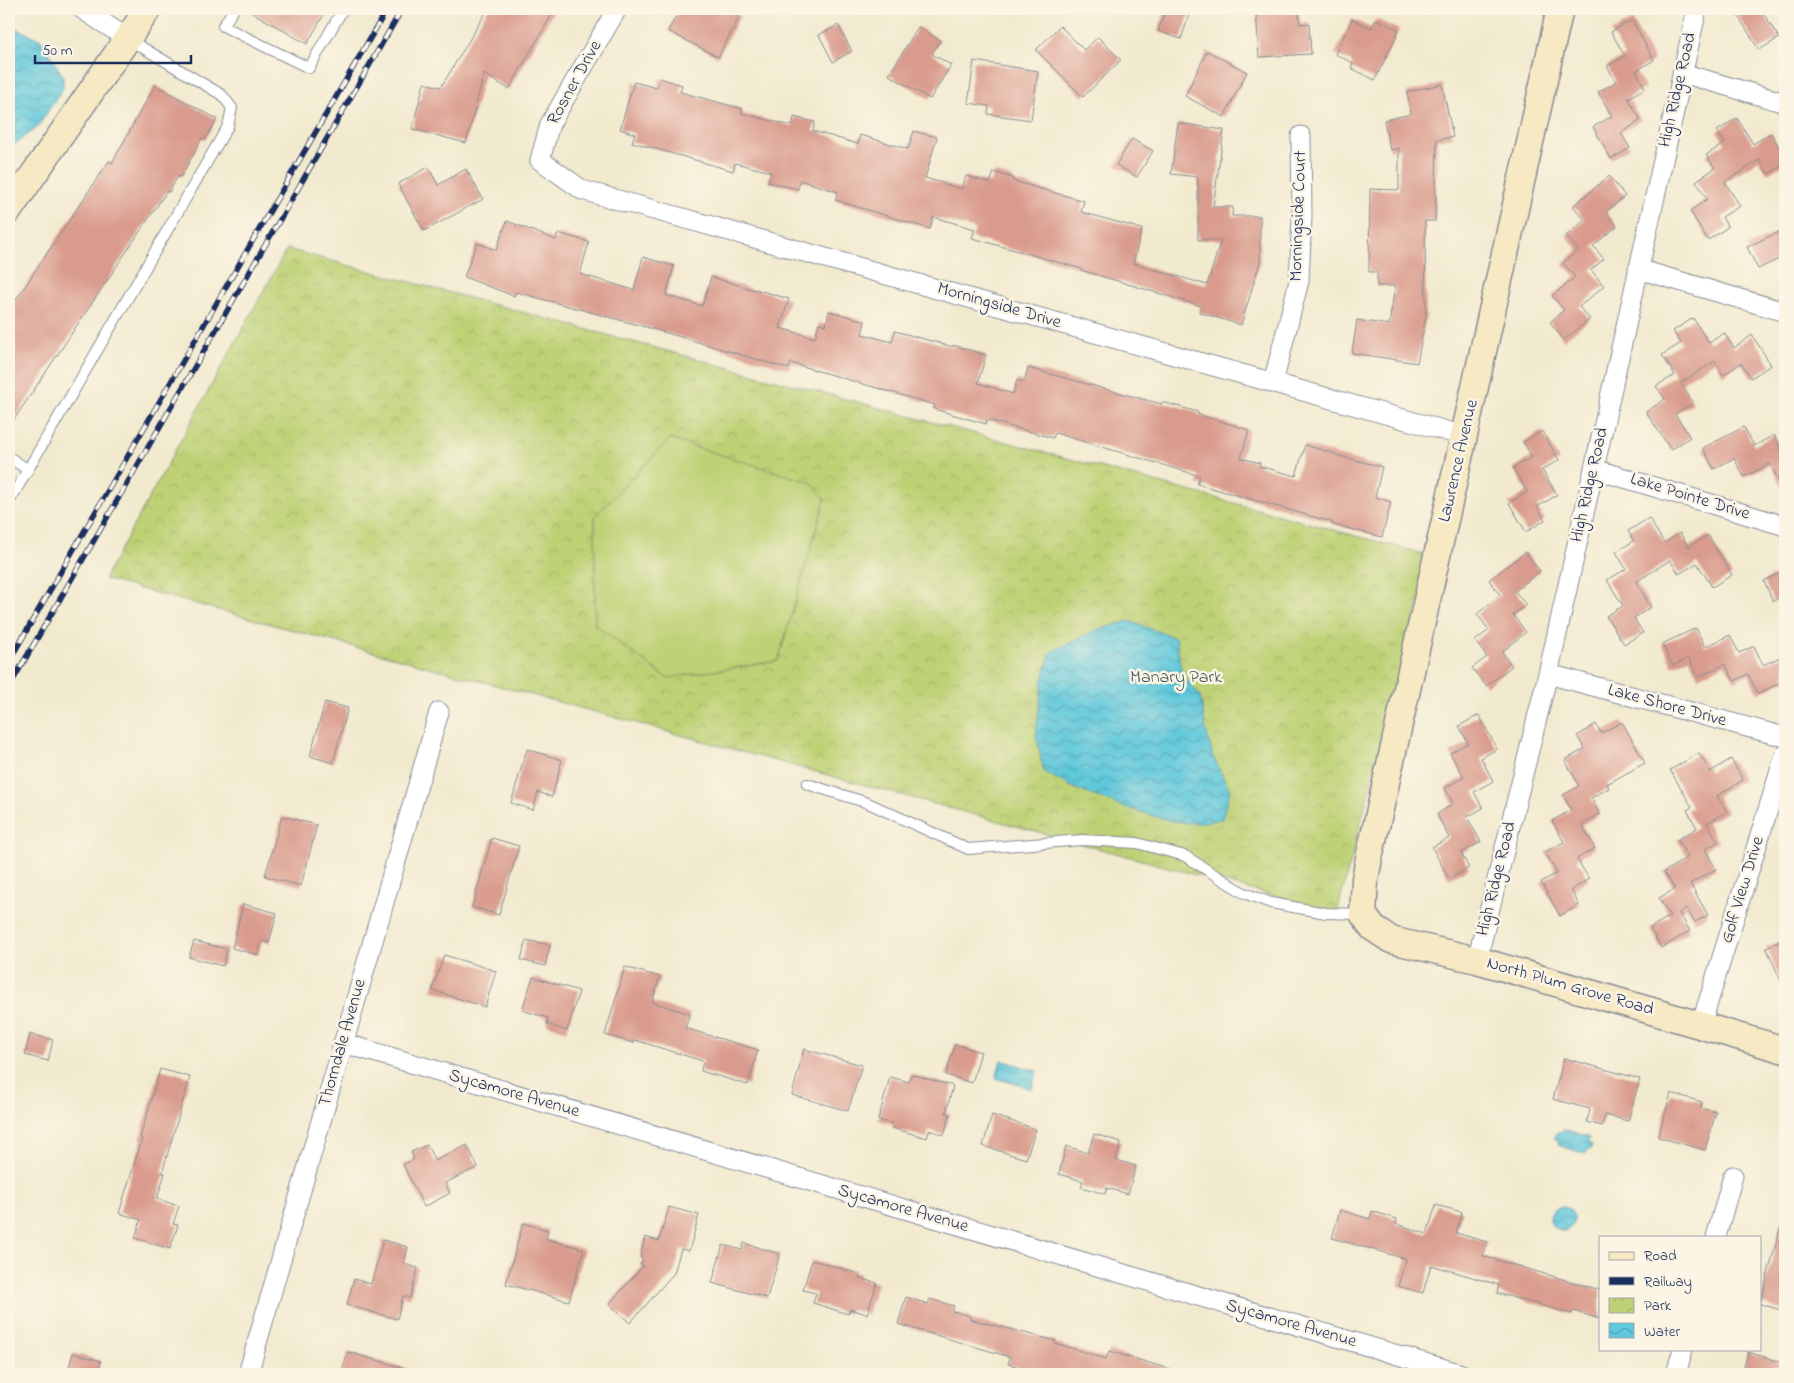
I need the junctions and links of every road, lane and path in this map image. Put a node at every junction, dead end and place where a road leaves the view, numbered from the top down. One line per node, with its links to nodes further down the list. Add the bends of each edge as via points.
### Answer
1 (82, 9): 8 (street)
2 (148, 9): 8 (street)
3 (234, 9): 4 (lane, via 223,26 309,68)
4 (343, 9)
5 (617, 9): 12 (street, Rosner Drive, via 550,124)
6 (1560, 9): 17 (street, Lawrence Avenue)
7 (1697, 9): 9 (street, High Ridge Road)
8 (128, 39): 13 (street); 20 (lane, via 222,95 232,108 228,126)
9 (1682, 73): 10 (street); 14 (street, High Ridge Road)
10 (1785, 103)
11 (1301, 136): 16 (street, Morningside Court, via 1299,281)
12 (540, 160): 16 (street, Morningside Drive, via 582,190)
13 (9, 210)
14 (1638, 269): 15 (street); 19 (street, High Ridge Road)
15 (1785, 312)
16 (1273, 383): 17 (street, Morningside Drive)
17 (1464, 436): 28 (street, Lawrence Avenue, via 1369,858)
18 (9, 457): 20 (lane)
19 (1594, 469): 22 (street, Lake Pointe Drive); 23 (street, High Ridge Road)
20 (28, 470): 21 (lane)
21 (9, 502)
22 (1785, 526)
23 (1548, 674): 25 (street, Lake Shore Drive); 29 (street, High Ridge Road)
24 (439, 712): 31 (street, Thorndale Avenue)
25 (1785, 737)
26 (1785, 755): 30 (street, Golf View Drive)
27 (807, 784): 28 (lane, via 868,802 968,850 1082,840 1137,843 1185,856 1244,893 1271,903 1326,913)
28 (1363, 914): 29 (street, North Plum Grove Road, via 1373,928 1391,940)
29 (1477, 960): 30 (street, North Plum Grove Road)
30 (1702, 1025): 32 (street, North Plum Grove Road)
31 (343, 1043): 36 (street, Thorndale Avenue); 37 (street, Sycamore Avenue)
32 (1785, 1050)
33 (1733, 1176): 34 (street)
34 (1716, 1236)
35 (1683, 1350): 38 (street)
36 (248, 1374)
37 (1462, 1374)
38 (1676, 1374)

